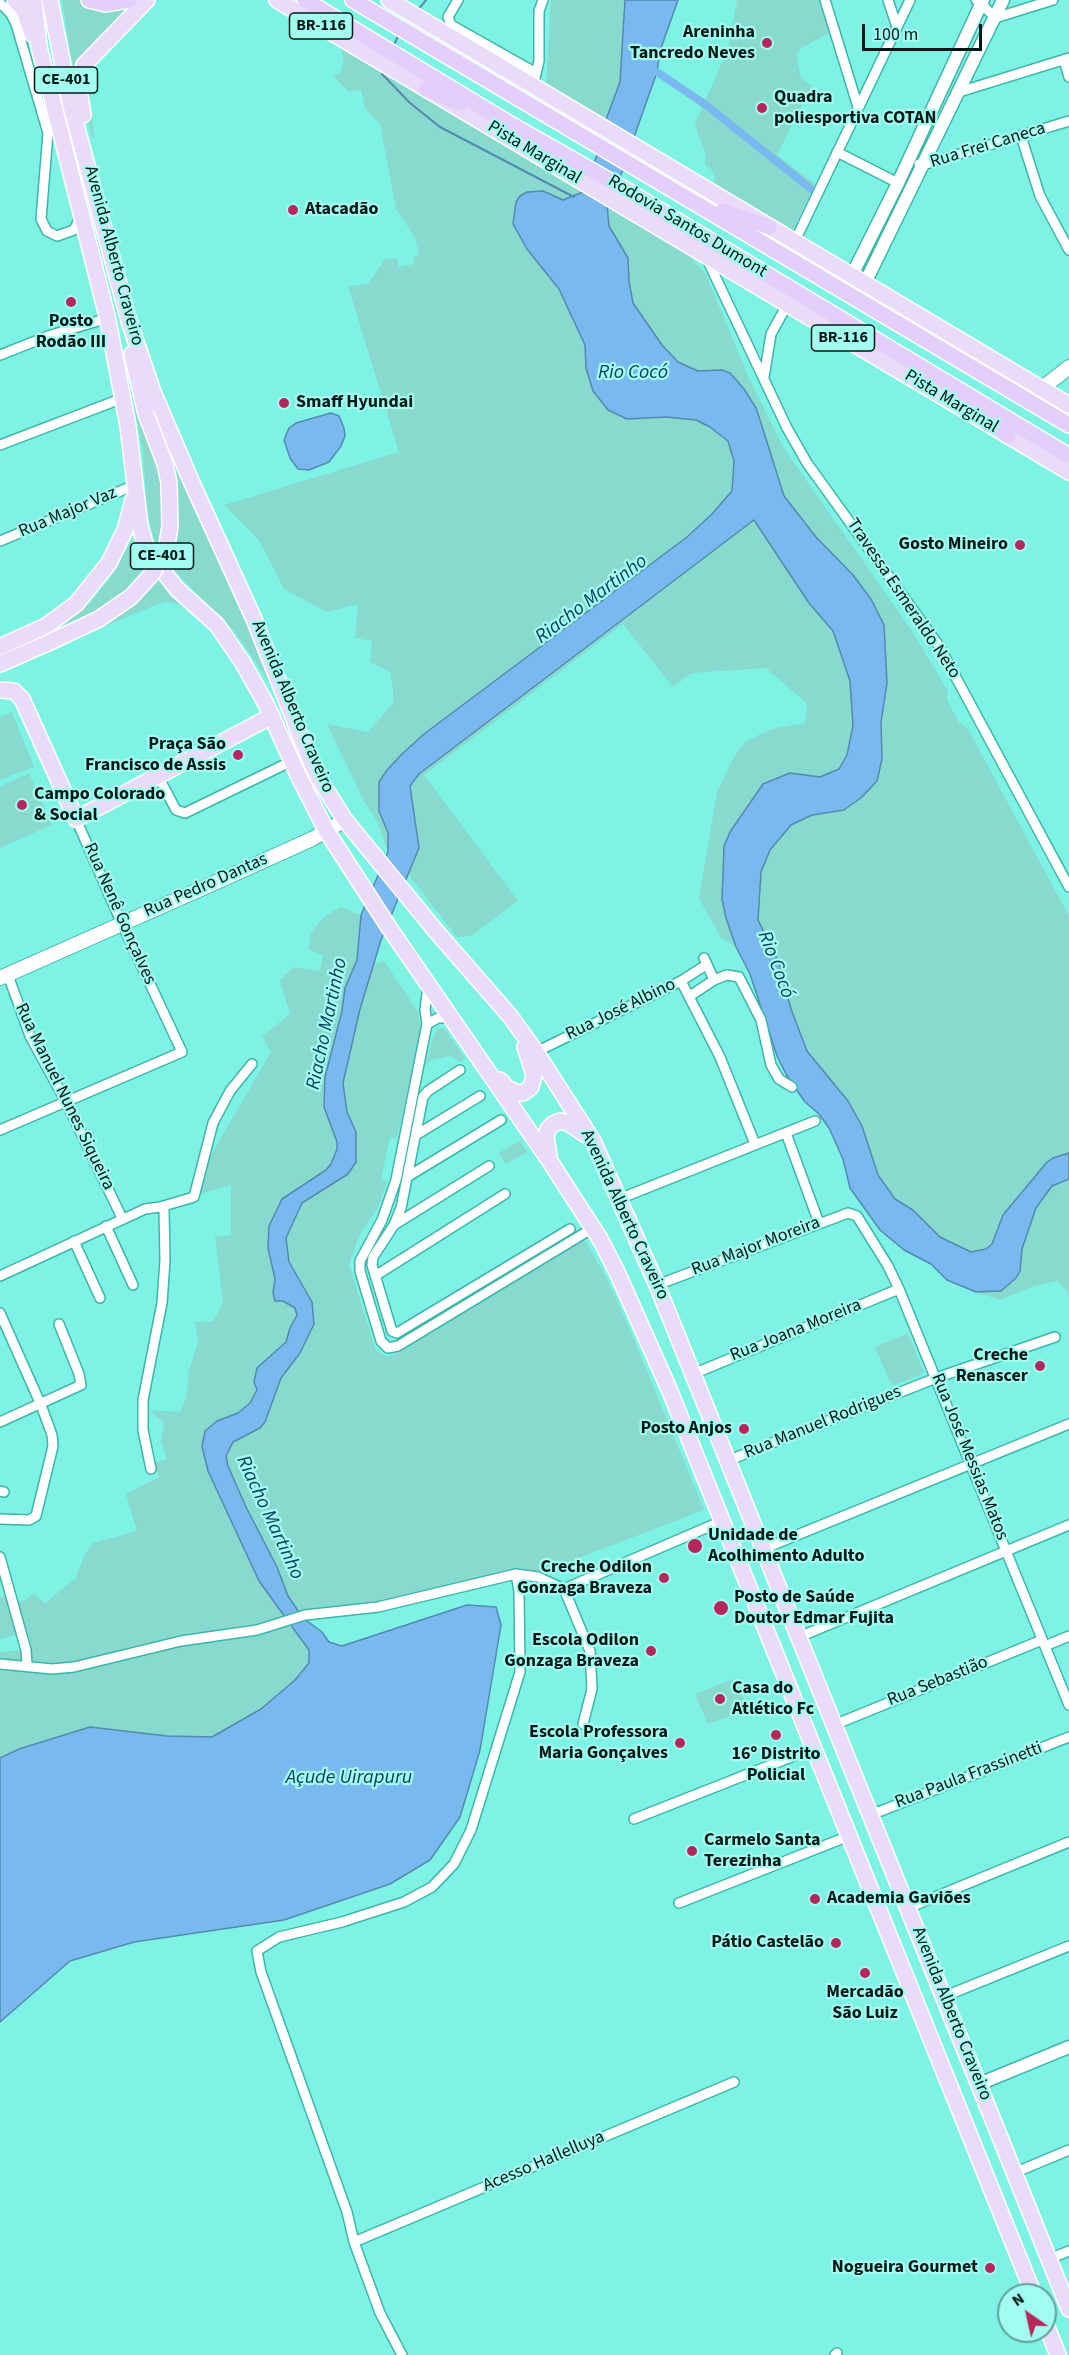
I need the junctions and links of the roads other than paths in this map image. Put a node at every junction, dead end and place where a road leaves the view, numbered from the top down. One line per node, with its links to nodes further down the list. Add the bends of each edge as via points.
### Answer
1 (15, 0): 23 (main road, via 24,10)
2 (34, 0): 23 (main road, Avenida Alberto Craveiro / CE-401)
3 (50, 0): 37 (main road, Avenida Alberto Craveiro / CE-401, via 71,106)
4 (89, 0): 5 (highway, via 106,4)
5 (129, 0)
6 (147, 0): 37 (main road, via 94,54 80,74)
7 (277, 0): 24 (main road, BR-116)
8 (305, 0): 24 (highway, Rodovia Santos Dumont / BR-116)
9 (353, 0): 42 (highway, Rodovia Santos Dumont / BR-116)
10 (458, 0): 28 (street, via 448,16 451,25)
11 (531, 0): 20 (street)
12 (825, 0): 31 (street)
13 (888, 0): 22 (street)
14 (910, 0): 22 (street)
15 (1003, 0): 21 (street)
16 (1053, 0): 21 (street)
17 (980, 1): 21 (street); 38 (street)
18 (392, 2): 28 (main road)
19 (0, 3): 43 (street, via 16,24 48,133 41,219 47,231 57,236 74,230)
20 (542, 3): 28 (street)
21 (994, 18): 30 (street)
22 (897, 27): 31 (street)
23 (39, 47): 43 (main road, Avenida Alberto Craveiro / CE-401)
24 (369, 47): 26 (highway, Rodovia Santos Dumont / BR-116)
25 (1066, 59): 27 (street); 30 (street)
26 (412, 73): 29 (main road, Pista Marginal / BR-116); 32 (highway, Rodovia Santos Dumont / BR-116)
27 (1069, 77)
28 (535, 80): 44 (main road, via 583,114)
29 (426, 89): 32 (highway); 36 (main road, Pista Marginal / BR-116)
30 (959, 92): 39 (street)
31 (858, 107): 35 (street)
32 (505, 121): 36 (highway, Rodovia Santos Dumont / BR-116)
33 (1069, 121): 34 (street, Rua Frei Caneca)
34 (1021, 136): 39 (street, Rua Frei Caneca); 46 (street, via 1040,196)
35 (837, 152): 40 (street); 45 (street)
36 (556, 157): 41 (highway, Rodovia Santos Dumont / BR-116)
37 (87, 159): 51 (main road, Avenida Alberto Craveiro / CE-401)
38 (908, 159): 39 (street, Rua Frei Caneca); 40 (street)
39 (923, 165): 48 (street)
40 (898, 183): 48 (street)
41 (622, 197): 47 (main road, Pista Marginal / BR-116); 56 (highway, Rodovia Santos Dumont / BR-116)
42 (690, 199): 44 (highway); 59 (highway, Rodovia Santos Dumont / BR-116)
43 (82, 214): 50 (main road, Avenida Alberto Craveiro / CE-401)
44 (769, 227): 45 (main road)
45 (795, 241): 48 (main road)
46 (1069, 250)
47 (705, 254): 49 (main road, Pista Marginal / BR-116); 54 (street, Travessa Esmeraldo Neto)
48 (858, 279): 55 (main road)
49 (787, 304): 54 (street, via 771,334); 60 (main road, Pista Marginal / BR-116)
50 (108, 318): 52 (street, via 51,334); 57 (main road, Avenida Alberto Craveiro / CE-401)
51 (129, 321): 67 (main road, CE-401, bridge, via 131,352 146,414 169,483 167,545 152,574 131,597 99,619); 73 (main road, Avenida Alberto Craveiro, via 153,392 254,619 306,750)
52 (0, 355)
53 (1069, 367): 55 (main road)
54 (764, 380): 75 (street, Travessa Esmeraldo Neto, via 807,463 945,656)
55 (1041, 389): 58 (main road)
56 (961, 392): 60 (highway); 62 (highway, Rodovia Santos Dumont / BR-116)
57 (123, 398): 61 (street); 64 (main road, Avenida Alberto Craveiro / CE-401)
58 (1069, 405)
59 (1069, 425)
60 (1008, 436): 63 (main road, Pista Marginal / BR-116)
61 (0, 445)
62 (1069, 456)
63 (1069, 472)
64 (135, 485): 65 (street, Rua Major Vaz); 66 (main road, CE-401, via 125,530 109,563 76,604 46,626); 69 (main road, Avenida Alberto Craveiro, via 140,526 150,553 177,589 217,625)
65 (0, 541)
66 (0, 647)
67 (0, 664)
68 (0, 690): 72 (main road, Rua Nenê Gonçalves, via 14,692 22,699)
69 (272, 716): 70 (main road, Avenida Alberto Craveiro); 71 (main road)
70 (292, 760): 71 (street, via 185,813 176,810); 74 (main road, Avenida Alberto Craveiro)
71 (158, 776): 72 (main road)
72 (76, 819): 76 (street, Rua Nenê Gonçalves)
73 (345, 820): 74 (main road, Rua Pedro Dantas); 84 (main road, Avenida Alberto Craveiro)
74 (326, 830): 76 (main road, Rua Pedro Dantas); 80 (main road, Avenida Alberto Craveiro)
75 (1069, 887)
76 (122, 924): 77 (main road, Rua Pedro Dantas); 91 (street, Rua Nenê Gonçalves, via 182,1052)
77 (4, 977): 91 (street, Rua Manuel Nunes Siqueira)
78 (681, 981): 79 (street, Rua José Albino, via 705,962); 81 (street); 85 (street, Rua José Albino)
79 (714, 981): 81 (street); 89 (street, via 727,975 739,977 761,1020 771,1065 779,1079)
80 (429, 984): 82 (main road, Avenida Alberto Craveiro); 83 (street)
81 (690, 996): 98 (street)
82 (451, 1018): 83 (street, via 438,1018); 86 (main road, Avenida Alberto Craveiro)
83 (426, 1024): 99 (street)
84 (517, 1025): 85 (main road, Avenida Alberto Craveiro); 86 (main road, via 534,1072 529,1089 521,1093 511,1090)
85 (536, 1052): 97 (main road, Avenida Alberto Craveiro)
86 (479, 1058): 101 (main road, Avenida Alberto Craveiro)
87 (252, 1064): 106 (street, via 230,1092 213,1124 194,1197)
88 (460, 1070): 96 (street, via 425,1093)
89 (792, 1087)
90 (480, 1096): 96 (street)
91 (66, 1102): 94 (street); 108 (street, Rua Manuel Nunes Siqueira)
92 (501, 1120): 103 (street)
93 (815, 1121): 95 (street)
94 (0, 1130)
95 (786, 1133): 98 (street); 109 (street)
96 (416, 1135): 100 (street)
97 (593, 1141): 101 (main road, via 568,1123 553,1124 546,1137); 105 (main road, Avenida Alberto Craveiro)
98 (755, 1144): 105 (street)
99 (401, 1151): 100 (street); 112 (street, via 388,1206 360,1262 381,1341 388,1348 398,1346)
100 (413, 1153): 103 (street)
101 (551, 1163): 112 (main road, Avenida Alberto Craveiro)
102 (489, 1166): 110 (street)
103 (407, 1177): 110 (street)
104 (505, 1194): 116 (street)
105 (619, 1199): 118 (main road, Avenida Alberto Craveiro)
106 (159, 1207): 108 (street); 131 (street, via 165,1217 162,1303 142,1410)
107 (855, 1215): 109 (street, Rua Major Moreira, via 848,1213); 119 (street, Rua José Messias Matos)
108 (122, 1218): 111 (street)
109 (819, 1223): 118 (street, Rua Major Moreira)
110 (394, 1225): 116 (street, via 373,1257)
111 (106, 1226): 114 (street); 117 (street)
112 (593, 1228): 133 (main road, Avenida Alberto Craveiro, via 636,1311)
113 (570, 1229): 116 (street, via 395,1334)
114 (74, 1241): 115 (street); 120 (street)
115 (0, 1276)
116 (375, 1276)
117 (133, 1285)
118 (657, 1285): 124 (main road, Avenida Alberto Craveiro)
119 (899, 1288): 124 (street, Rua Joana Moreira); 125 (street, Rua José Messias Matos)
120 (100, 1298)
121 (0, 1313): 126 (street)
122 (59, 1324): 126 (street, via 81,1385)
123 (1055, 1337): 125 (street, Rua Manuel Rodrigues)
124 (693, 1374): 129 (main road, Avenida Alberto Craveiro)
125 (936, 1378): 129 (street, Rua Manuel Rodrigues); 130 (street, Rua José Messias Matos)
126 (41, 1405): 127 (street); 132 (street, via 53,1446 37,1514 29,1520)
127 (0, 1422)
128 (1069, 1424): 130 (street)
129 (727, 1461): 135 (main road, Avenida Alberto Craveiro)
130 (971, 1464): 135 (street); 136 (street, Rua José Messias Matos)
131 (151, 1469)
132 (0, 1520)
133 (722, 1521): 139 (street); 149 (main road, Avenida Alberto Craveiro)
134 (1069, 1526): 136 (street)
135 (763, 1549): 141 (main road, Avenida Alberto Craveiro)
136 (1007, 1551): 141 (street); 142 (street, Rua José Messias Matos)
137 (0, 1557): 144 (street)
138 (516, 1574): 139 (street, via 538,1577); 144 (street, via 378,1607 305,1615 257,1630 182,1641 74,1667); 164 (street, via 520,1672 471,1830 454,1864 432,1887 404,1902 279,1937 258,1951 261,1972)
139 (564, 1589): 146 (street, via 590,1651 592,1689)
140 (1069, 1635): 142 (street, Rua Sebastião)
141 (799, 1637): 147 (main road, Avenida Alberto Craveiro)
142 (1044, 1643): 145 (street, Rua José Messias Matos); 147 (street, Rua Sebastião)
143 (0, 1664): 144 (street)
144 (27, 1665)
145 (1069, 1705)
146 (583, 1724)
147 (834, 1725): 150 (main road, Avenida Alberto Craveiro)
148 (1069, 1737): 150 (street, Rua Paula Frassinetti)
149 (814, 1748): 151 (main road, Avenida Alberto Craveiro); 152 (street)
150 (869, 1813): 151 (main road); 156 (main road, Avenida Alberto Craveiro)
151 (842, 1817): 153 (main road, Avenida Alberto Craveiro)
152 (634, 1819)
153 (849, 1836): 155 (street); 167 (main road, Avenida Alberto Craveiro)
154 (1069, 1842): 156 (street)
155 (679, 1902)
156 (908, 1908): 158 (main road, Avenida Alberto Craveiro)
157 (1069, 1946): 158 (street)
158 (944, 1997): 161 (main road, Avenida Alberto Craveiro)
159 (1069, 2047): 161 (street)
160 (734, 2082): 164 (street, Acesso Hallelluya)
161 (979, 2084): 163 (main road, Avenida Alberto Craveiro)
162 (1069, 2150): 163 (street)
163 (1014, 2173): 166 (main road, Avenida Alberto Craveiro)
164 (354, 2242): 169 (street, via 380,2313)
165 (1069, 2251): 166 (street)
166 (1049, 2259): 168 (main road, Avenida Alberto Craveiro)
167 (1029, 2283)
168 (1069, 2309)
169 (402, 2355)

